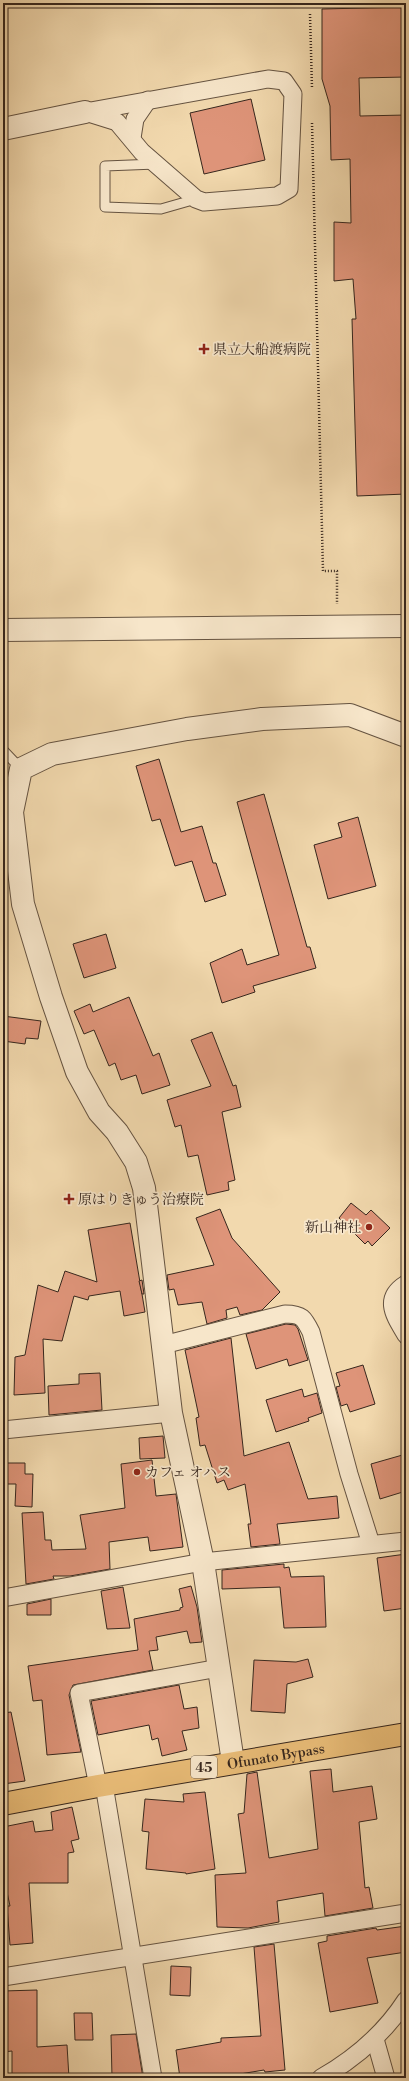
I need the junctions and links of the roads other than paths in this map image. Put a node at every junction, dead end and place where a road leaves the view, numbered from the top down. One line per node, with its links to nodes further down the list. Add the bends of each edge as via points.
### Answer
1 (148, 100): 2 (street); 4 (street, via 135,120); 6 (street, via 268,79 284,80 293,94 289,189 274,196 204,202)
2 (85, 112): 3 (street); 4 (street, via 117,122)
3 (3, 129)
4 (132, 138): 5 (street, via 142,152)
5 (157, 164): 6 (street); 6 (lane, via 105,166 105,207 161,209)
6 (196, 199)
7 (406, 626): 8 (street)
8 (3, 630)
9 (406, 736): 11 (street, via 350,715 262,719 188,729 52,754)
10 (3, 750): 11 (lane)
11 (21, 768): 14 (street, via 12,812 23,904 77,1072 99,1112 117,1132 136,1162 144,1188)
12 (406, 1284): 13 (street, via 393,1298 392,1310)
13 (406, 1335)
14 (163, 1345): 15 (street); 18 (street, via 285,1314 296,1314 305,1319 311,1332 349,1474)
15 (170, 1413): 16 (street); 19 (street)
16 (3, 1430)
17 (406, 1541): 18 (street)
18 (371, 1544): 19 (street)
19 (203, 1562): 20 (street); 21 (street)
20 (3, 1598)
21 (219, 1668): 23 (street); 24 (street, via 79,1693)
22 (406, 1734): 23 (highway, Ofunato Bypass / 45)
23 (233, 1762): 24 (highway, Ofunato Bypass / 45)
24 (101, 1785): 25 (highway, Ofunato Bypass / 45); 27 (street)
25 (3, 1804)
26 (406, 1913): 27 (street)
27 (133, 1957): 28 (street); 31 (street)
28 (3, 1977)
29 (406, 2000): 30 (street)
30 (375, 2039): 32 (street, via 342,2066); 33 (street)
31 (153, 2078)
32 (321, 2078)
33 (386, 2078)

